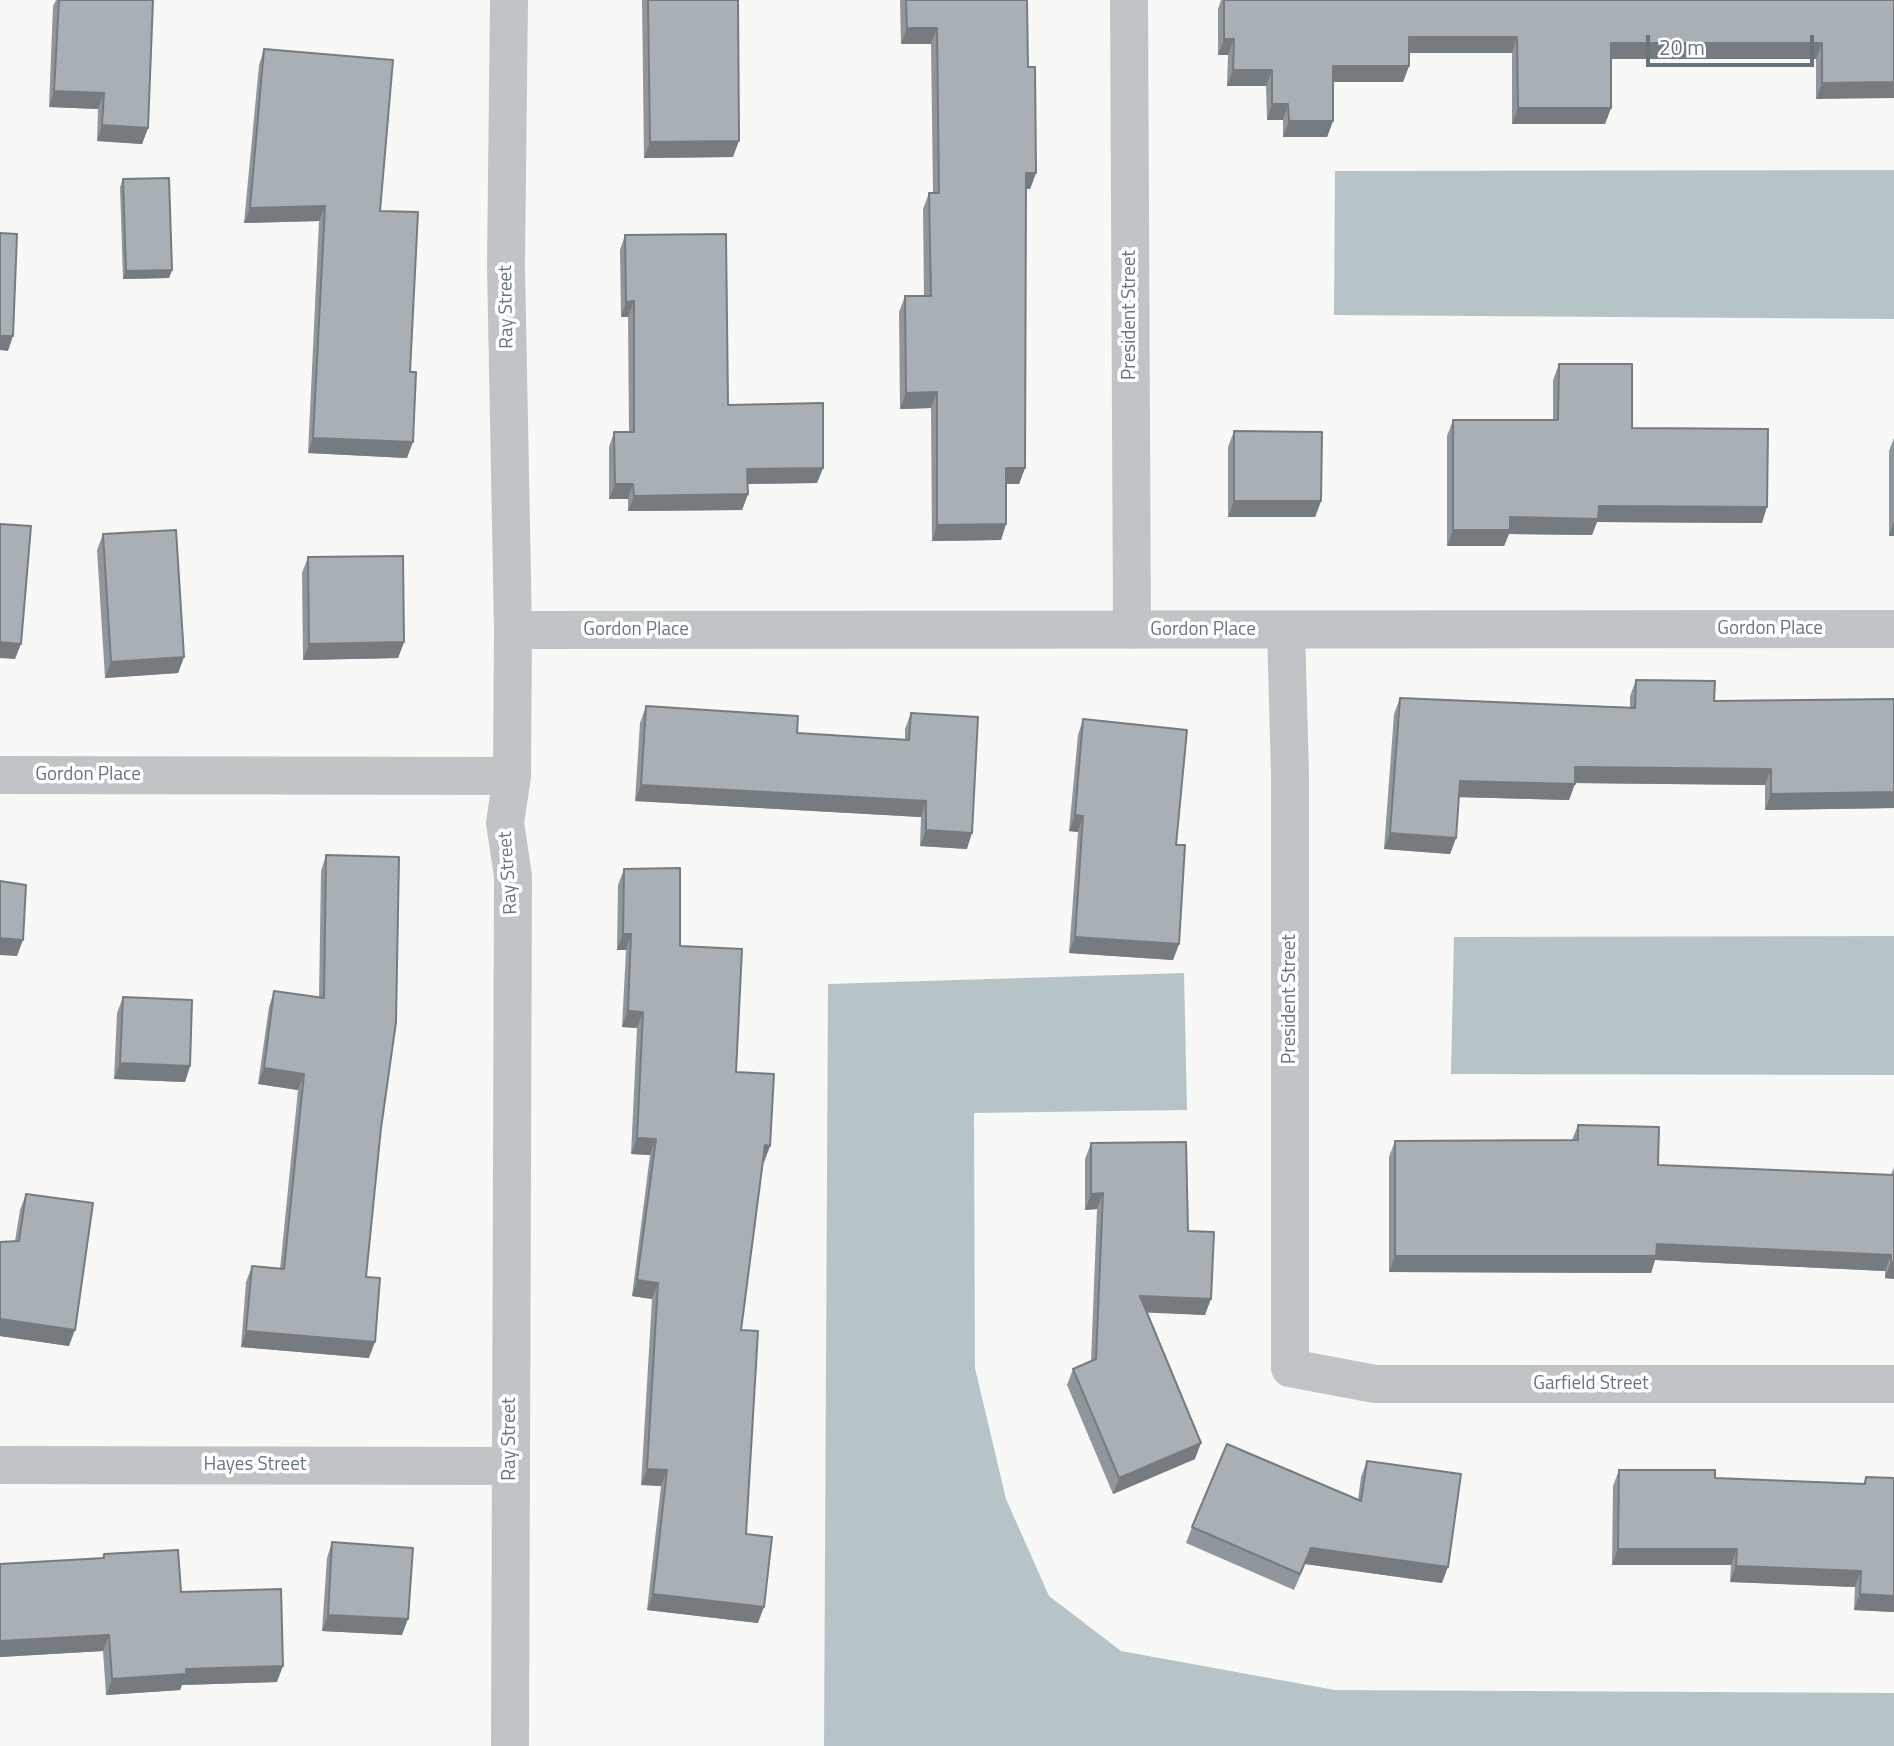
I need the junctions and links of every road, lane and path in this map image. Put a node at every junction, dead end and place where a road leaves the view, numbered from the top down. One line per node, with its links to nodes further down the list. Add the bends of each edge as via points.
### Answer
1 (509, 0): 4 (street, Ray Street, via 506,265)
2 (1129, 0): 5 (street, President Street)
3 (1894, 629): 6 (street, Gordon Place)
4 (513, 630): 5 (street, Gordon Place); 8 (street, Ray Street)
5 (1132, 630): 6 (street, Gordon Place)
6 (1286, 630): 9 (street, President Street)
7 (0, 775): 8 (street, Gordon Place)
8 (512, 776): 12 (street, Ray Street, via 505,823 513,876)
9 (1290, 1368): 10 (street, Garfield Street, via 1375,1384)
10 (1894, 1384)
11 (0, 1465): 12 (street, Hayes Street)
12 (510, 1466): 13 (street, Ray Street)
13 (510, 1746)

